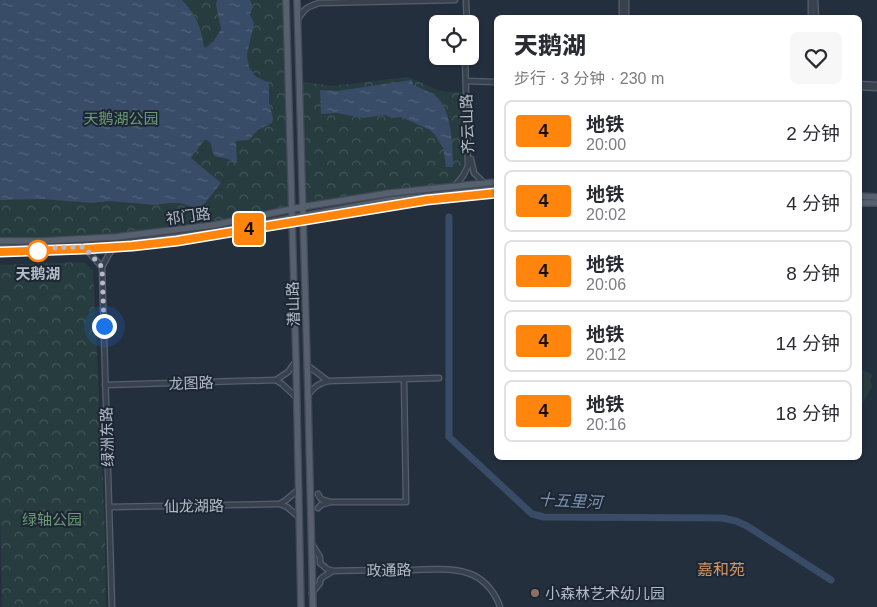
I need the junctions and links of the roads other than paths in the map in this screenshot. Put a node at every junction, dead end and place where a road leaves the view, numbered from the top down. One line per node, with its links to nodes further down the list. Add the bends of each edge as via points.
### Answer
1 (286, 0): 30 (main road, 潜山路)
2 (297, 0): 15 (main road, 潜山路)
3 (314, 0): 9 (street)
4 (455, 0): 9 (street)
5 (465, 0): 10 (street)
6 (624, 0): 11 (street); 12 (street)
7 (811, 0): 13 (street)
8 (815, 0): 14 (street)
9 (319, 3): 15 (street, via 308,6)
10 (466, 15)
11 (622, 15)
12 (626, 15)
13 (812, 15)
14 (816, 15)
15 (298, 20): 29 (main road, 潜山路)
16 (466, 65): 17 (street, 齐云山路)
17 (467, 82): 18 (street); 22 (street, via 471,163); 23 (street, 齐云山路, via 468,166)
18 (494, 82)
19 (862, 86): 20 (street)
20 (877, 86)
21 (494, 182): 22 (main road, 祁门路)
22 (484, 183): 23 (main road, 祁门路)
23 (454, 187): 29 (main road, 祁门路)
24 (494, 189): 31 (main road, 祁门路, via 391,200)
25 (862, 196): 26 (main road)
26 (877, 197)
27 (862, 203): 28 (main road)
28 (877, 204)
29 (302, 207): 30 (main road, 祁门路); 31 (main road, 潜山路)
30 (292, 210): 32 (main road, 潜山路); 33 (main road, 祁门路, via 214,225 116,238)
31 (302, 216): 32 (main road, 祁门路); 39 (main road, 潜山路)
32 (292, 218): 34 (main road, 祁门路); 38 (main road, 潜山路)
33 (0, 241)
34 (116, 245): 35 (main road, 祁门路); 37 (street)
35 (84, 247): 36 (main road, 祁门路); 37 (street)
36 (1, 250)
37 (102, 267): 44 (street, 绿洲东路)
38 (296, 361): 41 (street); 46 (main road, 潜山路)
39 (307, 365): 43 (street); 45 (main road, 潜山路)
40 (439, 378): 42 (street)
41 (276, 380): 44 (street, 龙图路); 46 (street)
42 (404, 380): 43 (street); 49 (street, via 406,502)
43 (328, 381): 45 (street, via 319,383)
44 (105, 386): 51 (street, 绿洲东路)
45 (308, 394): 54 (main road, 潜山路)
46 (296, 397): 47 (main road, 潜山路)
47 (298, 490): 50 (street); 53 (main road, 潜山路)
48 (318, 494): 49 (street)
49 (330, 502): 52 (street)
50 (280, 504): 51 (street, 仙龙湖路); 53 (street)
51 (109, 507): 57 (street, 绿洲东路)
52 (318, 508)
53 (299, 517): 58 (main road, 潜山路)
54 (311, 543): 55 (street, via 320,563); 56 (main road, 潜山路)
55 (333, 571): 56 (street, via 323,576); 60 (street, 政通路, via 464,572 488,586)
56 (312, 593): 59 (main road, 潜山路)
57 (112, 607)
58 (301, 607)
59 (313, 607)
60 (500, 607)

